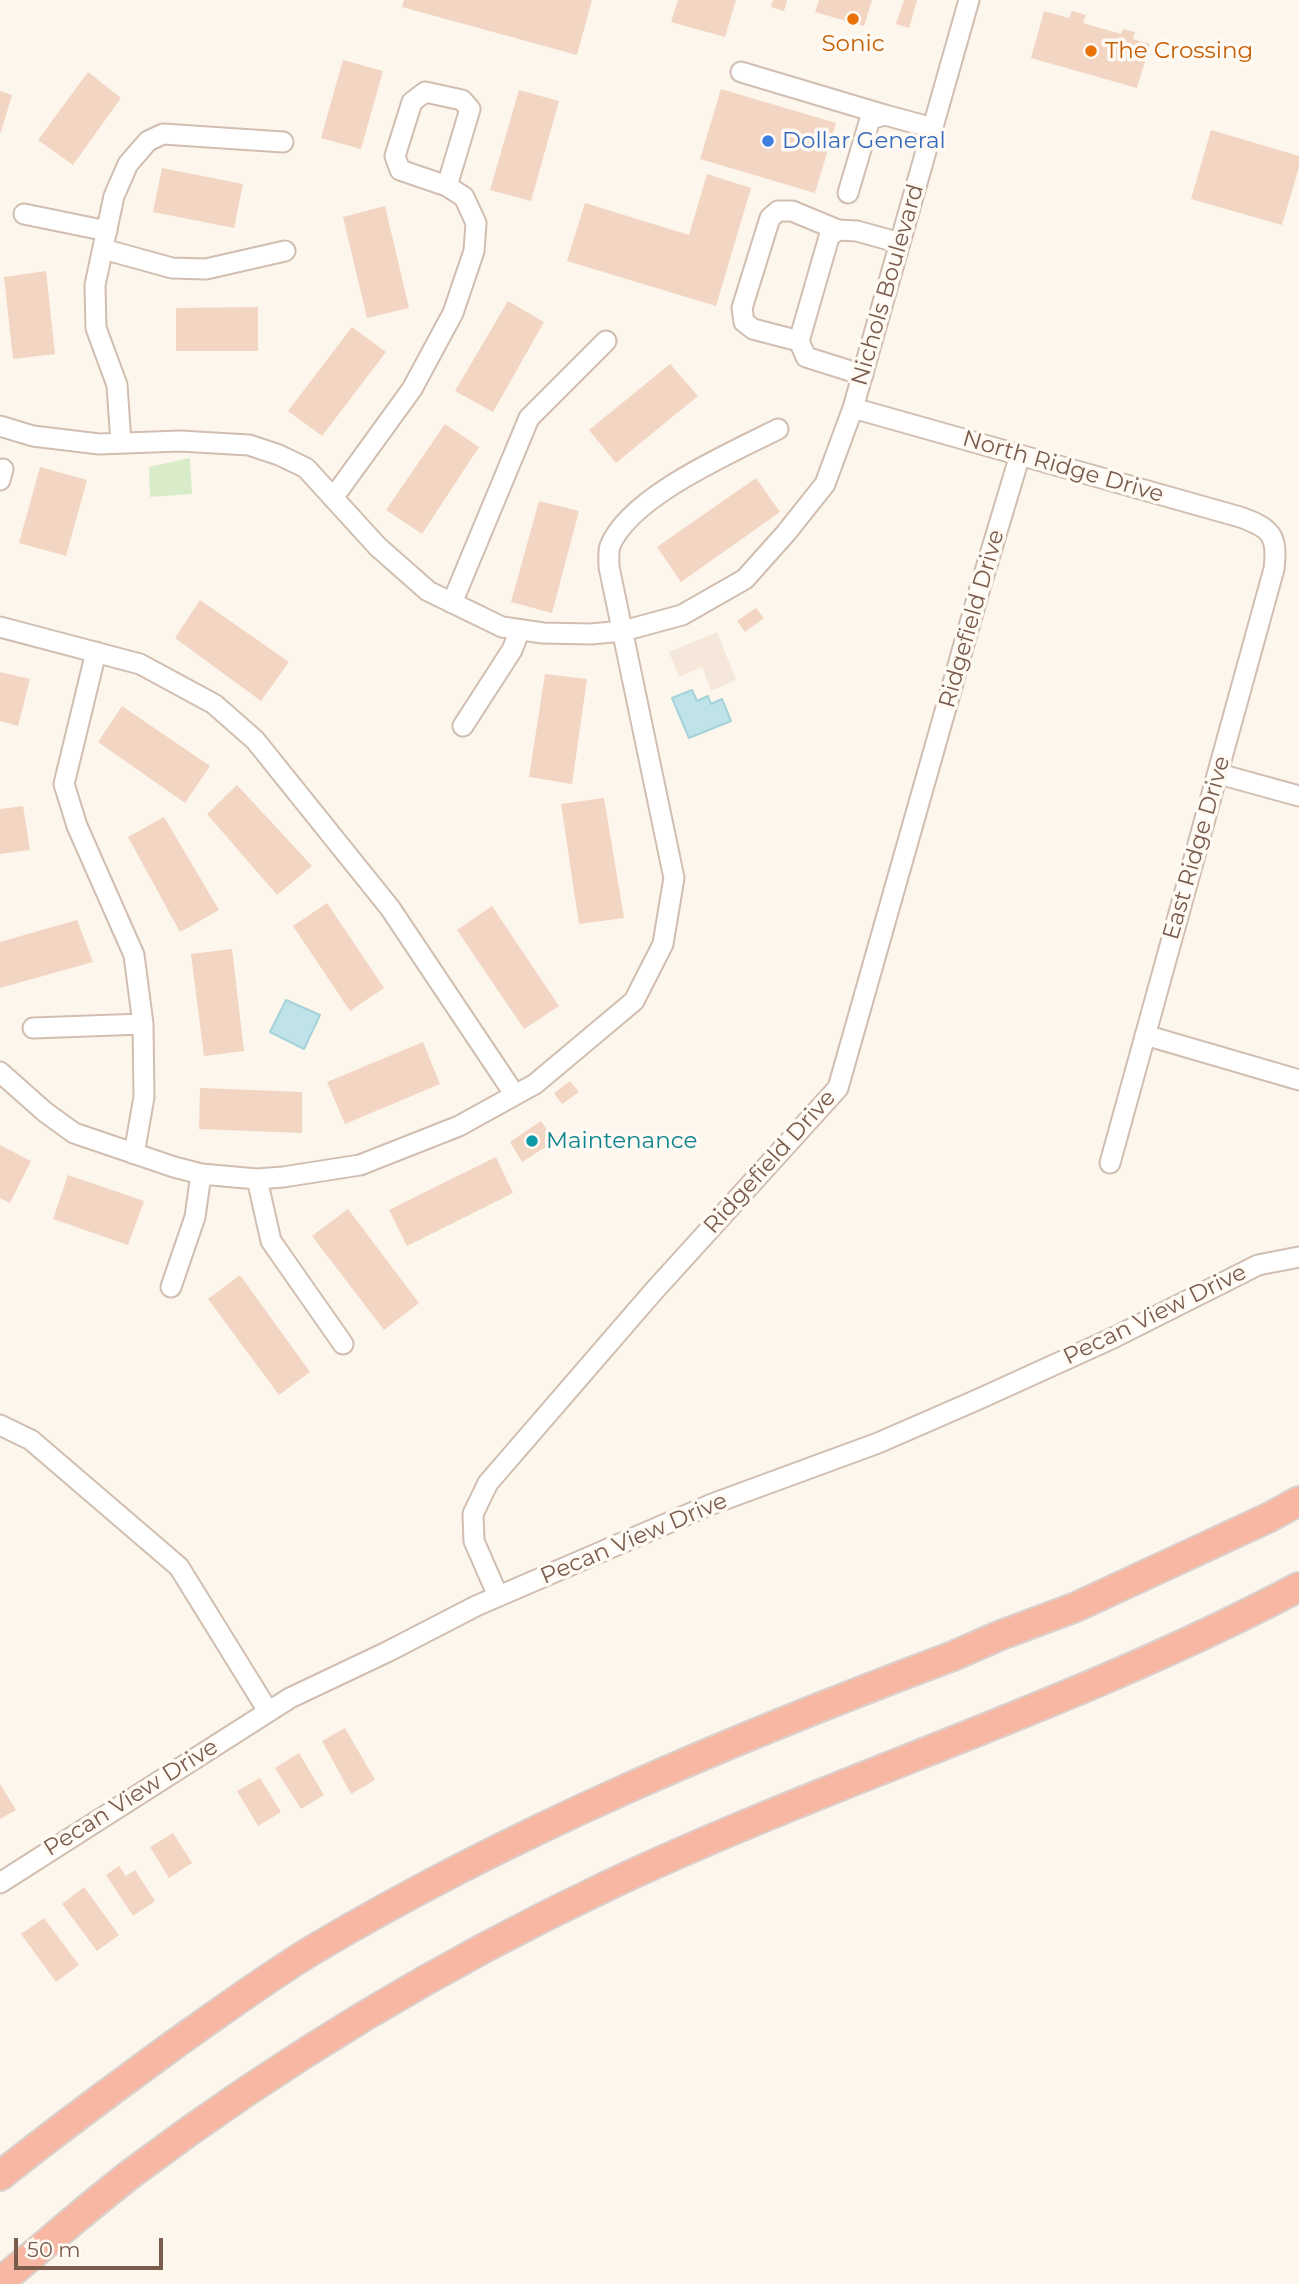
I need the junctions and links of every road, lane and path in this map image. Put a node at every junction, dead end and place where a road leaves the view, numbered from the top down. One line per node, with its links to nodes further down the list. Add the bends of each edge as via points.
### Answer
1 (969, 0): 4 (street, Nichols Boulevard)
2 (741, 72): 3 (street)
3 (885, 115): 4 (street); 7 (street, via 870,120)
4 (933, 128): 11 (street, Nichols Boulevard)
5 (283, 142): 10 (street, via 163,134 148,141 128,164 114,196)
6 (447, 186): 6 (street, via 400,170 395,156 412,102 425,92 462,100 470,109); 21 (street, via 464,197 476,223 474,251 453,313 412,389)
7 (848, 193)
8 (24, 214): 10 (street)
9 (838, 230): 11 (street); 14 (street, via 830,237); 14 (street, via 792,211 778,211 770,218 742,308 744,322 753,329)
10 (105, 240): 12 (street, via 172,268 206,269); 19 (street, via 95,285 96,328 117,386)
11 (900, 243): 15 (street, Nichols Boulevard)
12 (285, 251)
13 (606, 341): 23 (street, via 529,418)
14 (799, 341): 15 (street, via 806,356)
15 (863, 375): 16 (street, Nichols Boulevard)
16 (853, 408): 20 (street, North Ridge Drive); 26 (street, Nichols Boulevard, via 825,484 745,579 682,615)
17 (0, 426): 19 (street, Nichols Boulevard, via 33,436)
18 (778, 429): 26 (street, via 665,488 622,525 609,548)
19 (121, 443): 21 (street, Nichols Boulevard, via 180,440 249,445 306,468)
20 (1020, 455): 22 (street, North Ridge Drive, via 1240,517); 47 (street, Ridgefield Drive, via 838,1088 488,1483 473,1514 474,1541)
21 (333, 498): 23 (street, Nichols Boulevard, via 378,547 428,591)
22 (1270, 532): 29 (street, East Ridge Drive, via 1274,569)
23 (452, 603): 25 (street, Nichols Boulevard, via 502,627)
24 (0, 627): 27 (street)
25 (520, 630): 26 (street, Nichols Boulevard); 28 (street)
26 (622, 631): 36 (street, via 674,878 663,944 634,1001 536,1084)
27 (96, 652): 31 (street, via 64,784 77,826 134,955); 36 (street, via 140,664 214,704 255,740 390,908)
28 (463, 726)
29 (1219, 774): 30 (street); 33 (street, East Ridge Drive)
30 (1299, 796)
31 (143, 1024): 32 (street); 37 (street, via 144,1097)
32 (33, 1028)
33 (1145, 1035): 35 (street); 38 (street, East Ridge Drive)
34 (0, 1072): 37 (street, via 74,1133)
35 (1299, 1080)
36 (515, 1095): 40 (street, via 459,1126 360,1165)
37 (134, 1154): 39 (street)
38 (1110, 1163)
39 (201, 1174): 40 (street); 42 (street, via 195,1217)
40 (257, 1179): 43 (street, via 271,1241)
41 (1299, 1256): 47 (street, Pecan View Drive, via 1258,1265 1113,1338 878,1443 712,1504)
42 (171, 1287)
43 (343, 1344)
44 (0, 1425): 48 (street, via 31,1440 179,1567)
45 (1299, 1501): 50 (highway, via 1076,1606 648,1778 508,1843 299,1959 233,2002)
46 (1299, 1587): 51 (highway, via 1127,1670 711,1839 445,1967 251,2088 129,2176)
47 (498, 1596): 48 (street, Pecan View Drive)
48 (268, 1711): 49 (street, Pecan View Drive)
49 (0, 1883)
50 (0, 2176)
51 (0, 2282)

